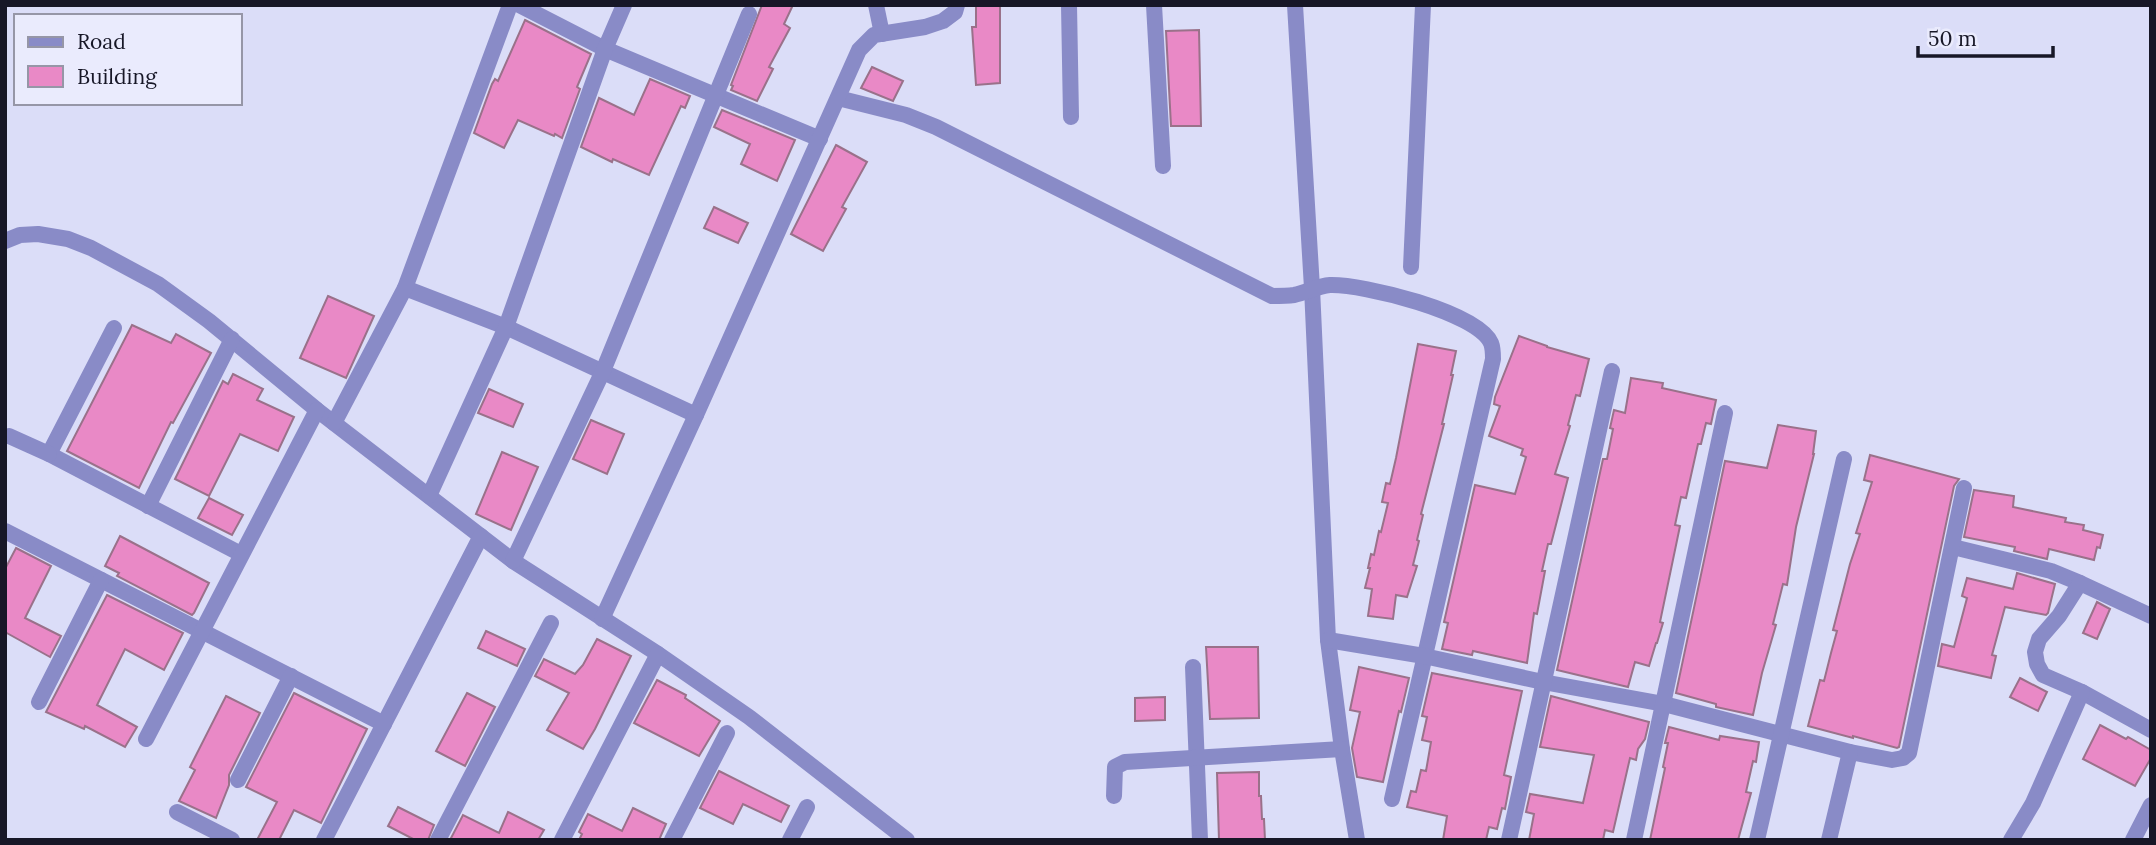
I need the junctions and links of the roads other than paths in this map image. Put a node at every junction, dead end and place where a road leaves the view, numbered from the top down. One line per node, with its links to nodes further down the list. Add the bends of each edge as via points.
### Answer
1 (510, 5): 20 (street)
2 (520, 5): 12 (street)
3 (624, 5): 12 (street)
4 (876, 5): 11 (street)
5 (957, 5): 11 (street, via 943,22)
6 (1069, 5): 15 (street)
7 (1154, 5): 17 (street)
8 (1295, 5): 21 (street)
9 (1423, 5): 19 (street)
10 (750, 14): 13 (street)
11 (882, 34): 14 (street, via 874,35 859,50)
12 (605, 50): 13 (street); 22 (street)
13 (717, 96): 16 (street); 25 (street)
14 (838, 98): 16 (street); 21 (street, via 936,127 1272,296 1296,295)
15 (1071, 117)
16 (820, 139): 29 (street)
17 (1163, 166)
18 (5, 241): 24 (street, via 38,234 92,248 158,284)
19 (1411, 267)
20 (405, 288): 22 (street); 30 (street)
21 (1312, 288): 48 (street); 50 (street, via 1361,288 1443,310 1483,332 1492,344 1493,359)
22 (506, 327): 25 (street); 35 (street)
23 (114, 328): 32 (street)
24 (232, 339): 27 (street); 36 (street)
25 (603, 371): 29 (street); 41 (street)
26 (1612, 371): 53 (street)
27 (317, 410): 30 (street); 40 (street)
28 (1725, 412): 56 (street)
29 (696, 415): 45 (street)
30 (334, 423): 35 (street)
31 (9, 436): 32 (street)
32 (50, 454): 36 (street)
33 (1844, 459): 60 (street)
34 (1964, 488): 39 (street)
35 (429, 496): 38 (street)
36 (148, 506): 40 (street)
37 (7, 535): 42 (street)
38 (481, 536): 41 (street); 57 (street)
39 (1953, 547): 43 (street, via 2051,571); 63 (street, via 1909,753 1892,760)
40 (241, 554): 47 (street)
41 (513, 561): 45 (street)
42 (101, 580): 47 (street); 55 (street)
43 (2080, 583): 44 (street); 54 (street, via 2039,639 2035,652 2043,675)
44 (2151, 616)
45 (602, 619): 49 (street)
46 (551, 623): 74 (street)
47 (201, 630): 52 (street); 61 (street)
48 (1328, 640): 50 (street); 62 (street)
49 (658, 654): 75 (street); 78 (street, via 749,717)
50 (1424, 656): 53 (street); 67 (street)
51 (1193, 667): 64 (street)
52 (291, 676): 57 (street); 65 (street)
53 (1544, 682): 56 (street); 81 (street)
54 (2082, 692): 58 (street); 85 (street, via 2033,803)
55 (39, 702)
56 (1664, 704): 60 (street); 82 (street)
57 (384, 724): 73 (street)
58 (2151, 730)
59 (727, 733): 76 (street)
60 (1782, 734): 63 (street); 83 (street)
61 (146, 739)
62 (1342, 749): 64 (street); 80 (street)
63 (1850, 751): 84 (street)
64 (1198, 759): 66 (street, via 1119,763); 79 (street)
65 (238, 780)
66 (1114, 796)
67 (1392, 799)
68 (2151, 805): 86 (street)
69 (807, 807): 77 (street)
70 (177, 812): 71 (street)
71 (210, 835): 72 (street)
72 (232, 840)
73 (324, 840)
74 (438, 840)
75 (562, 840)
76 (672, 840)
77 (790, 840)
78 (907, 840)
79 (1199, 840)
80 (1357, 840)
81 (1509, 840)
82 (1634, 840)
83 (1757, 840)
84 (1829, 840)
85 (2011, 840)
86 (2133, 840)

